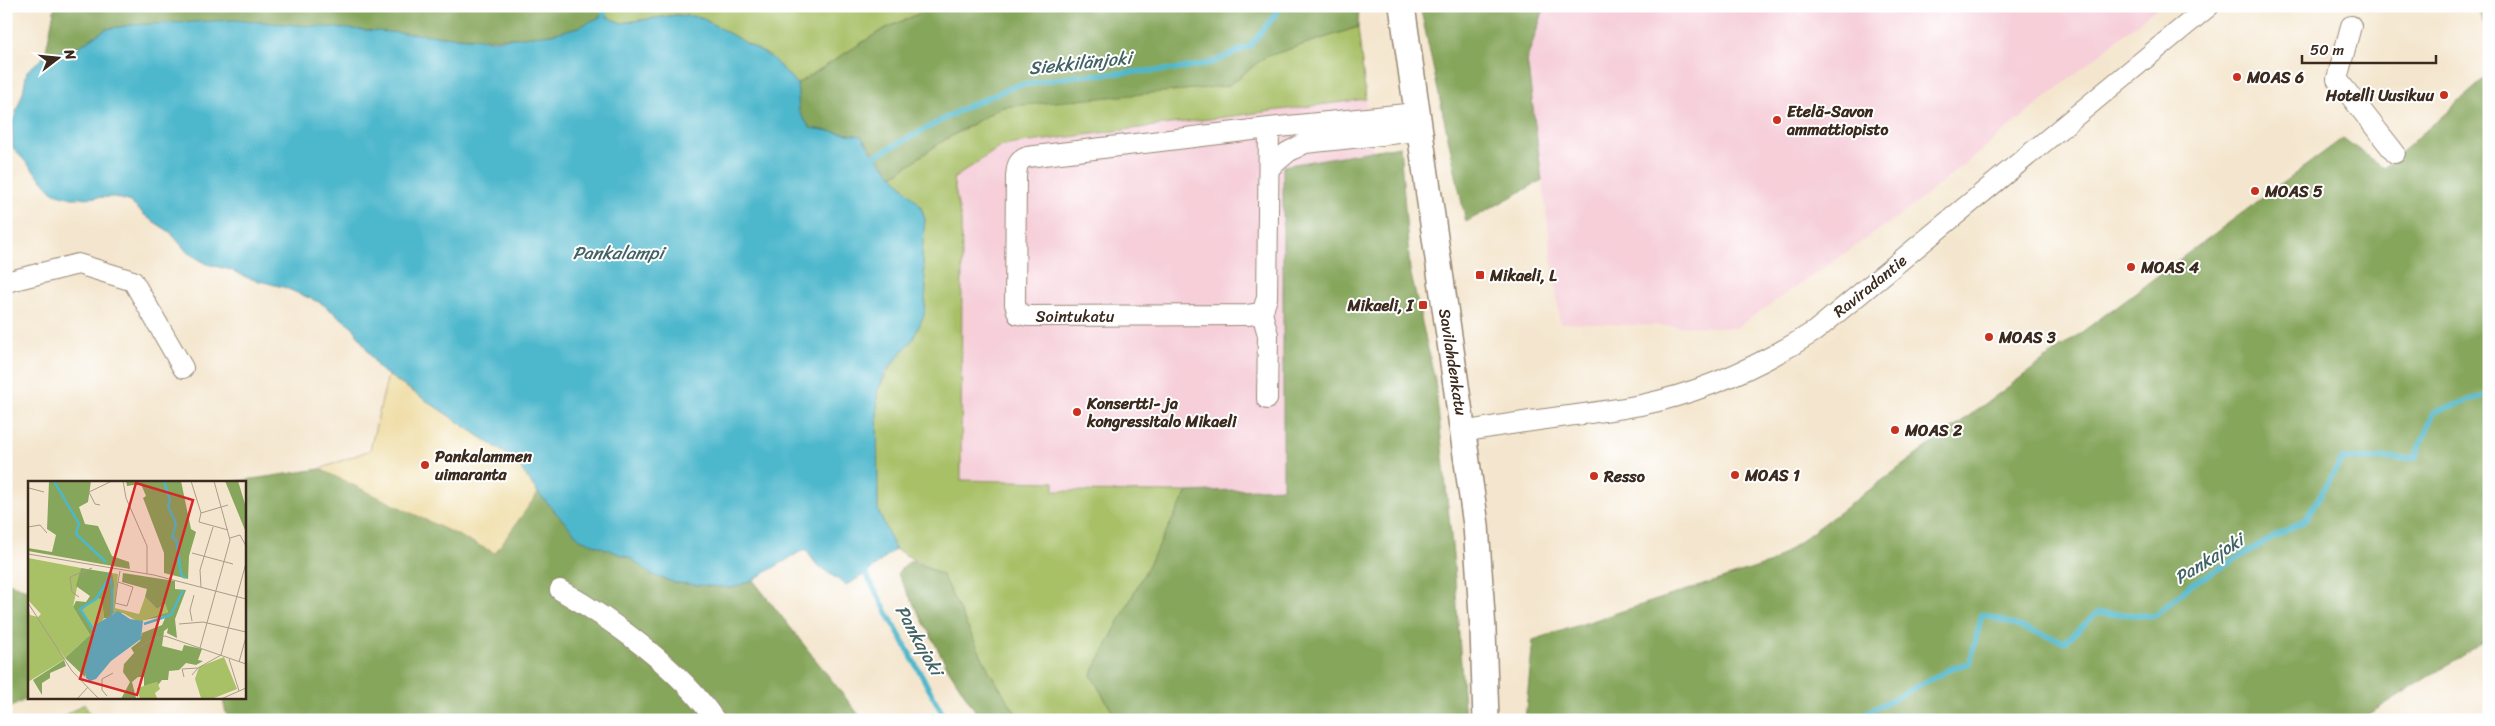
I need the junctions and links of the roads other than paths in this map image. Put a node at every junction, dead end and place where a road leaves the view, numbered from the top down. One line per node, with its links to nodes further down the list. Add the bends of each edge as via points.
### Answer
1 (1402, 6): 4 (main road, Savilahdenkatu)
2 (2209, 6): 12 (street, Raviradantie, via 1815,331 1790,347 1744,372 1668,398)
3 (2351, 26): 6 (street, via 2338,79)
4 (1417, 122): 5 (street, Sointukatu); 7 (street, via 1305,143); 12 (main road, Savilahdenkatu)
5 (1269, 128): 7 (street); 9 (street, Sointukatu, via 1027,157 1017,165 1016,177 1015,304 1018,314 1232,316)
6 (2395, 153)
7 (1269, 168): 9 (street, via 1267,298)
8 (6, 282): 10 (street, via 78,264 133,280)
9 (1262, 313): 11 (street, via 1268,334)
10 (183, 368)
11 (1268, 399)
12 (1464, 432): 15 (main road, Savilahdenkatu, via 1476,535)
13 (560, 590): 14 (street, via 652,654 702,702)
14 (715, 720)
15 (1486, 720)

